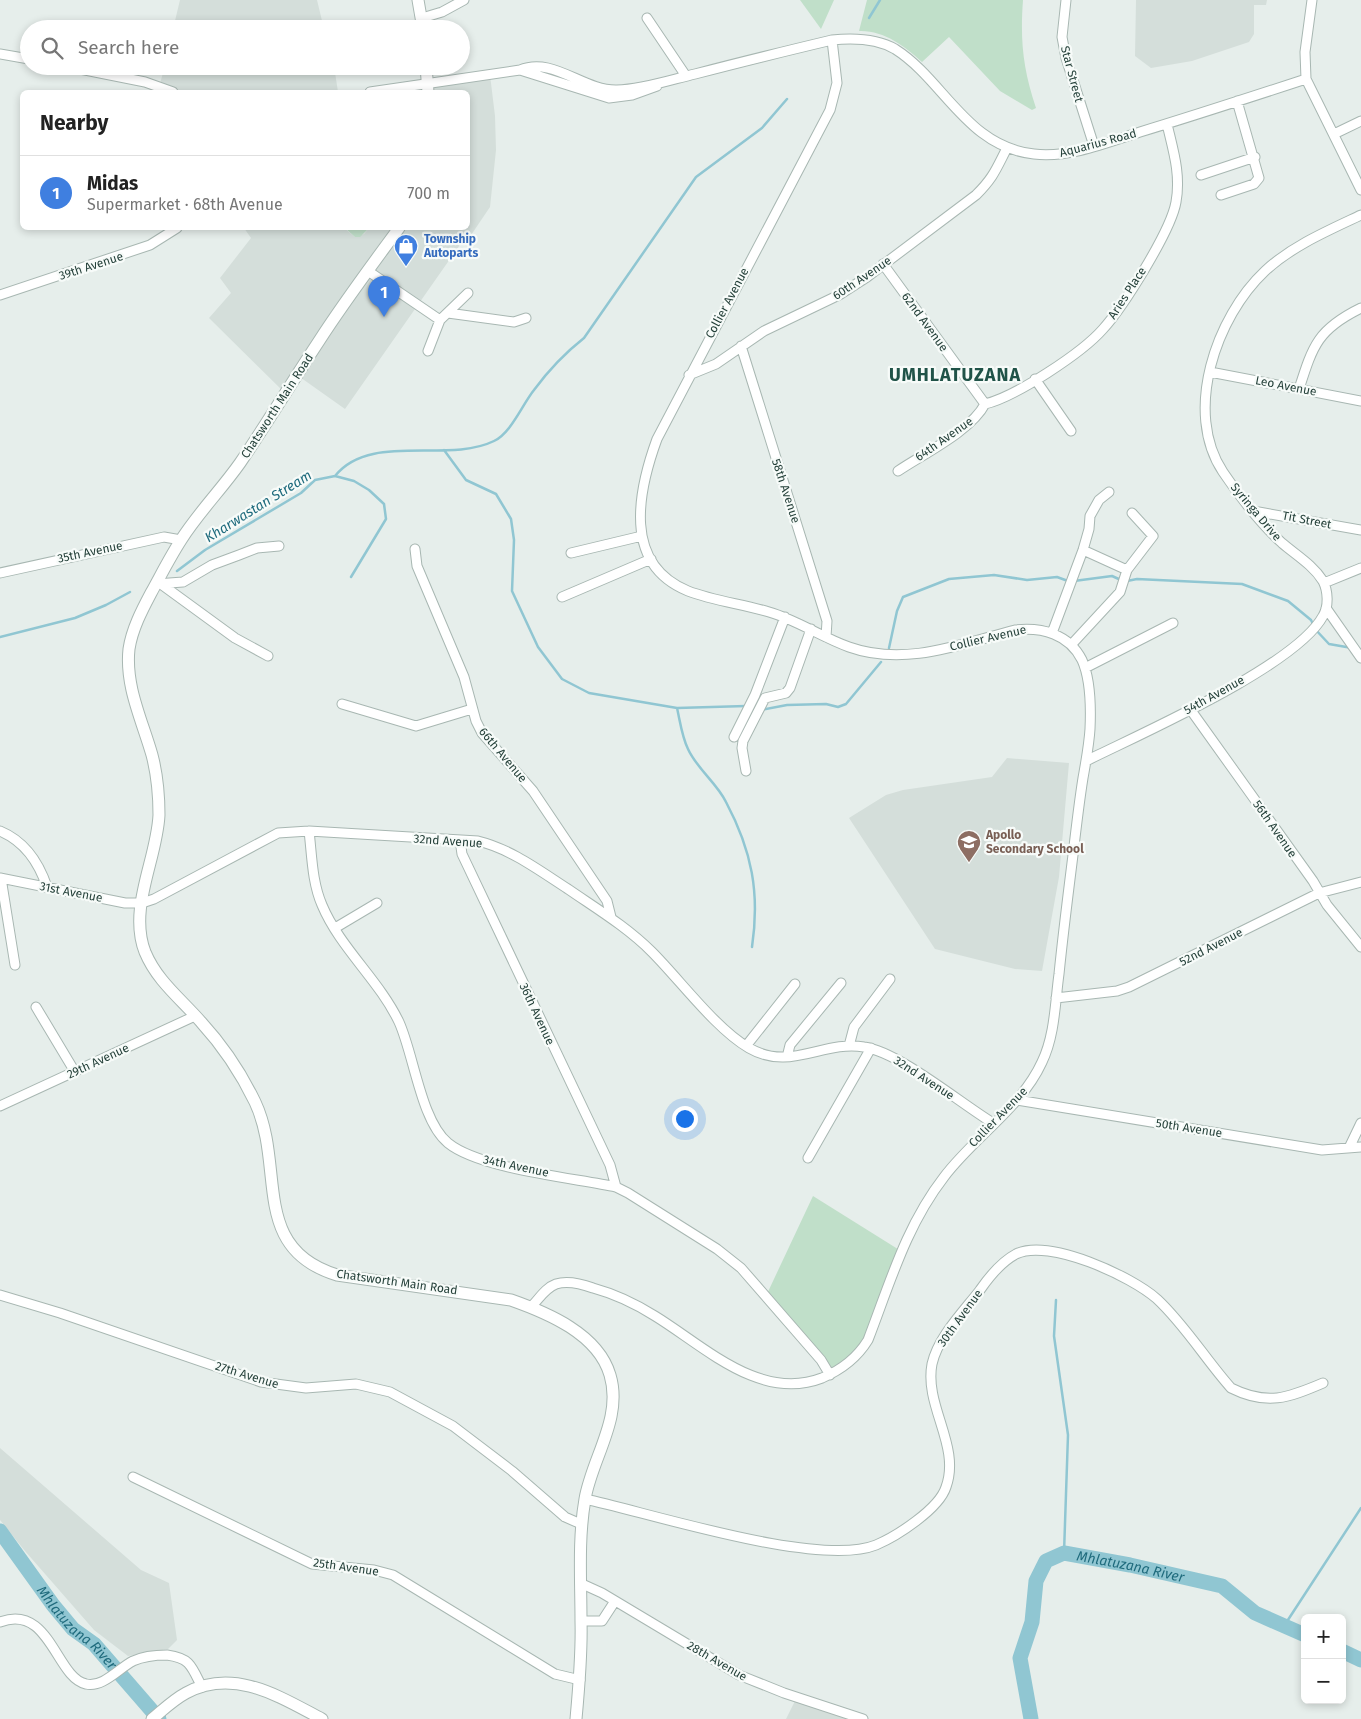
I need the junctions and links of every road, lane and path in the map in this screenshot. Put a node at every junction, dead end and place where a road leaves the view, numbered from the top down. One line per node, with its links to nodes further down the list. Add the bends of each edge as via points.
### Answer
1 (418, 0): 6 (street)
2 (464, 0): 7 (street)
3 (1066, 0): 22 (street, Star Street, via 1062,37 1066,58)
4 (1312, 0): 14 (street, via 1305,52)
5 (647, 18): 13 (street)
6 (421, 20)
7 (427, 20)
8 (832, 40): 13 (street); 23 (street, Aquarius Road, via 860,39 894,49 965,119); 42 (street, Collier Avenue, via 837,83 830,110)
9 (0, 54): 10 (street)
10 (20, 57)
11 (111, 75): 16 (street)
12 (427, 75): 15 (street)
13 (686, 76): 15 (street, via 643,92 597,96 520,70)
14 (1306, 79): 18 (street, Aquarius Road); 21 (street)
15 (428, 88): 17 (street)
16 (168, 90)
17 (399, 90)
18 (1238, 101): 20 (street, Aquarius Road); 24 (street)
19 (1361, 121): 21 (street)
20 (1167, 124): 22 (street, Aquarius Road); 43 (street, Aries Place, via 1178,177 1170,224 1103,329 1076,352)
21 (1334, 134): 26 (street)
22 (1094, 146): 23 (street, Aquarius Road, via 1053,155)
23 (1007, 148): 31 (street, 60th Avenue, via 999,168 976,195)
24 (1255, 157): 25 (street); 27 (street, via 1257,181)
25 (1201, 175)
26 (1361, 190)
27 (1221, 195)
28 (1361, 215): 41 (street, Syringa Drive, via 1299,246 1263,273 1230,317)
29 (174, 230): 33 (street, 39th Avenue, via 150,246)
30 (398, 230): 32 (street, Chatsworth Main Road)
31 (883, 264): 39 (street, 60th Avenue, via 839,295 764,331); 46 (street, 62nd Avenue)
32 (368, 271): 38 (street); 54 (street, Chatsworth Main Road, via 240,463)
33 (2, 292)
34 (468, 293): 36 (street)
35 (1361, 308): 44 (street, via 1339,319 1317,342)
36 (448, 312): 37 (street, via 514,322); 38 (street)
37 (526, 318)
38 (440, 320): 40 (street)
39 (741, 346): 42 (street, 60th Avenue, via 716,364); 71 (street, 58th Avenue, via 827,621)
40 (428, 351)
41 (1210, 372): 44 (street, Leo Avenue); 50 (street, Syringa Drive, via 1206,403 1211,448 1222,470)
42 (689, 375): 53 (street, Collier Avenue, via 657,439 648,465 640,504)
43 (1035, 379): 46 (street, Aries Place, via 1009,396); 47 (street)
44 (1299, 389): 45 (street, Leo Avenue)
45 (1361, 401)
46 (985, 404): 48 (street, 64th Avenue, via 964,427)
47 (1071, 431)
48 (898, 471)
49 (1108, 492): 57 (street, via 1090,516)
50 (1253, 510): 52 (street, Tit Street); 63 (street, Syringa Drive, via 1267,528 1309,565)
51 (1132, 513): 61 (street, via 1152,536)
52 (1361, 530)
53 (642, 536): 58 (street); 59 (street, Collier Avenue)
54 (181, 540): 62 (street, 35th Avenue, via 164,537); 64 (street, Chatsworth Main Road)
55 (279, 546): 64 (street, via 243,553 212,565 183,582)
56 (415, 549): 77 (street, 66th Avenue, via 417,566 464,677)
57 (1084, 550): 61 (street); 70 (street)
58 (571, 553)
59 (651, 558): 65 (street); 67 (street, Collier Avenue, via 663,575 689,591)
60 (1361, 568): 63 (street)
61 (1127, 570): 72 (street, via 1120,592)
62 (0, 573)
63 (1324, 583): 66 (street)
64 (159, 584): 74 (street, via 235,638); 89 (street, Chatsworth Main Road, via 136,626 130,648 132,690 152,756 158,798 156,840)
65 (562, 597)
66 (1326, 608): 73 (street); 78 (street, 54th Avenue, via 1308,633 1267,666)
67 (785, 617): 69 (street, Collier Avenue); 79 (street)
68 (1173, 623): 75 (street)
69 (811, 629): 71 (street, Collier Avenue); 81 (street, via 790,688 786,693 767,697 762,703 742,748)
70 (1052, 633): 71 (street, Collier Avenue, via 1032,628 1015,630 900,656 864,651); 72 (street, Collier Avenue)
71 (826, 637)
72 (1070, 645): 75 (street, Collier Avenue)
73 (1359, 655)
74 (268, 656)
75 (1085, 668): 80 (street, Collier Avenue, via 1090,714)
76 (342, 704): 77 (street, via 416,726)
77 (472, 709): 91 (street, 66th Avenue, via 482,733 533,791 607,901)
78 (1190, 709): 80 (street, 54th Avenue); 88 (street, 56th Avenue)
79 (734, 737)
80 (1086, 761): 98 (street, Collier Avenue)
81 (746, 771)
82 (0, 831): 87 (street, via 28,852)
83 (309, 831): 84 (street, 32nd Avenue); 89 (street, 32nd Avenue, via 278,833); 92 (street, 34th Avenue, via 318,894)
84 (460, 840): 91 (street, 32nd Avenue, via 501,848); 113 (street, 36th Avenue, via 462,854 610,1165)
85 (1, 878): 87 (street, 31st Avenue); 94 (street)
86 (1361, 882): 88 (street, 52nd Avenue)
87 (47, 887): 89 (street, 31st Avenue, via 125,903)
88 (1319, 893): 93 (street, 56th Avenue); 98 (street, 52nd Avenue, via 1141,982 1117,991)
89 (142, 903): 100 (street, Chatsworth Main Road, via 141,935 150,963 164,984)
90 (377, 903): 92 (street)
91 (611, 917): 101 (street, 32nd Avenue, via 652,952 706,1010)
92 (335, 928): 113 (street, 34th Avenue, via 395,1015 429,1113 443,1138 468,1154 496,1163)
93 (1361, 947)
94 (16, 965)
95 (890, 979): 102 (street, via 854,1028)
96 (841, 983): 104 (street, via 790,1045)
97 (795, 984): 101 (street)
98 (1056, 998): 106 (street, Collier Avenue, via 1048,1048 1039,1069)
99 (36, 1007): 105 (street)
100 (195, 1016): 105 (street, 29th Avenue); 115 (street, Chatsworth Main Road, via 222,1046 255,1103 266,1134 279,1223 292,1249 304,1260 337,1275 495,1296)
101 (746, 1046): 104 (street, 32nd Avenue, via 767,1055)
102 (849, 1046): 103 (street, 32nd Avenue); 104 (street, 32nd Avenue)
103 (871, 1048): 108 (street, 32nd Avenue, via 888,1055); 112 (street)
104 (786, 1057)
105 (74, 1072): 107 (street, 29th Avenue)
106 (1017, 1100): 108 (street, Collier Avenue); 111 (street, 50th Avenue, via 1322,1150)
107 (0, 1106)
108 (993, 1123): 116 (street, Collier Avenue, via 945,1174 918,1213 894,1267 868,1340 847,1364)
109 (1361, 1123): 111 (street)
110 (1361, 1147): 111 (street, 50th Avenue)
111 (1349, 1148)
112 (808, 1158)
113 (616, 1187): 116 (street, 34th Avenue, via 717,1249 741,1268 821,1360)
114 (0, 1295): 120 (street, 27th Avenue, via 261,1382 306,1388 356,1384 390,1392 453,1426 565,1517)
115 (531, 1307): 116 (street, Collier Avenue, via 556,1284 584,1285 626,1299 728,1365 750,1374 786,1384); 119 (street, Chatsworth Main Road, via 589,1341 603,1358 610,1374 613,1388 611,1416)
116 (830, 1375)
117 (1323, 1382): 119 (street, 30th Avenue, via 1276,1398 1258,1399 1244,1394 1232,1388 1169,1312 1146,1291 1095,1264 1051,1250 1030,1250 1011,1258 989,1278 935,1353 931,1379 949,1459 946,1487 936,1504 885,1540 853,1551 819,1550 766,1542)
118 (133, 1477): 125 (street, 25th Avenue, via 312,1564 393,1575 556,1674)
119 (585, 1498): 120 (street, Chatsworth Main Road)
120 (581, 1524): 121 (street, Chatsworth Main Road)
121 (580, 1584): 122 (street, 28th Avenue); 123 (street, Chatsworth Main Road)
122 (615, 1602): 123 (street, via 602,1621); 130 (street, 28th Avenue, via 747,1678)
123 (581, 1621): 125 (street, Chatsworth Main Road)
124 (0, 1622): 126 (street, via 18,1619 38,1628 75,1678 87,1685 101,1682 131,1662 160,1655 181,1658 189,1664)
125 (580, 1680): 129 (street, Chatsworth Main Road)
126 (202, 1687): 127 (street, via 186,1693); 128 (street, via 232,1683 257,1687)
127 (152, 1719)
128 (322, 1719)
129 (576, 1719)
130 (863, 1719)

